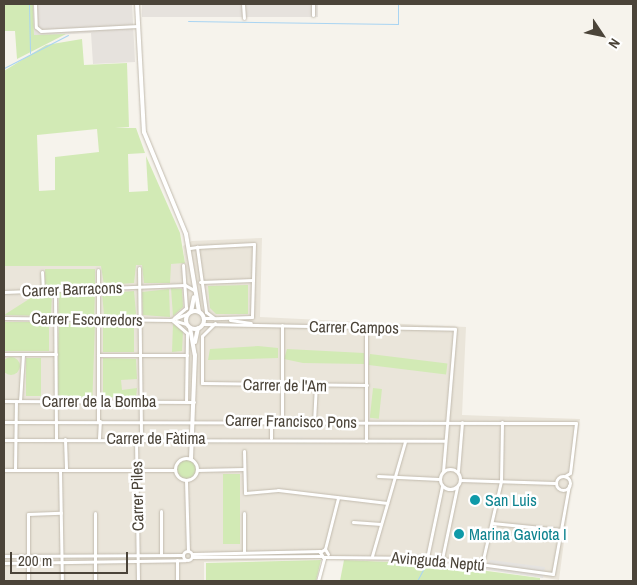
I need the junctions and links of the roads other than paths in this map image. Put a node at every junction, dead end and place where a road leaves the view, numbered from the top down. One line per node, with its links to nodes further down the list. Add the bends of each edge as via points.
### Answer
1 (36, 4): 7 (street, via 36,27 41,31)
2 (137, 4): 7 (street)
3 (243, 4): 6 (street)
4 (313, 4): 5 (street)
5 (313, 15)
6 (244, 18)
7 (138, 26): 9 (street, via 144,132)
8 (196, 247): 9 (street); 14 (street, via 254,244); 15 (street)
9 (190, 248): 20 (street)
10 (184, 265): 16 (street)
11 (139, 268): 17 (street, Carrer Barracons)
12 (98, 270): 18 (street)
13 (42, 272): 21 (street)
14 (253, 280): 15 (street); 29 (street, via 252,317)
15 (200, 282): 28 (street, via 202,307)
16 (185, 285): 17 (street, Carrer Barracons); 20 (street); 33 (street, via 186,308)
17 (139, 287): 18 (street, Carrer Barracons); 32 (street)
18 (98, 288): 19 (street, Carrer Barracons); 31 (street)
19 (55, 290): 21 (street, Carrer Barracons); 30 (street)
20 (194, 290): 23 (street)
21 (43, 291): 22 (street, Carrer Barracons)
22 (4, 292)
23 (195, 295): 24 (street); 25 (street)
24 (199, 312): 25 (street); 27 (street)
25 (189, 313): 33 (street, Carrer Escorredors); 35 (street)
26 (4, 318): 30 (street, Carrer Escorredors)
27 (204, 318): 28 (street); 36 (street)
28 (214, 318): 29 (street)
29 (228, 319): 37 (street)
30 (55, 320): 31 (street, Carrer Escorredors); 45 (street)
31 (99, 320): 32 (street, Carrer Escorredors); 46 (street)
32 (140, 320): 33 (street, Carrer Escorredors); 47 (street)
33 (171, 320): 35 (street, Carrer Escorredors); 48 (street, via 185,329)
34 (216, 323): 36 (street); 37 (street); 49 (street, Carrer de l'Am, via 202,336 202,383)
35 (186, 324): 40 (street)
36 (203, 324): 41 (street)
37 (253, 324): 38 (street, Carrer Campos)
38 (282, 325): 39 (street, Carrer Campos); 49 (street)
39 (366, 327): 51 (street); 70 (street, Carrer Campos, via 455,329)
40 (190, 328): 41 (street); 42 (street)
41 (198, 328): 42 (street)
42 (194, 347): 59 (street)
43 (4, 354): 44 (street)
44 (23, 354): 45 (street); 56 (street)
45 (56, 354): 52 (street)
46 (98, 355): 47 (street); 53 (street)
47 (140, 355): 48 (street); 57 (street)
48 (187, 355): 58 (street)
49 (282, 385): 50 (street, Carrer de l'Am); 67 (street)
50 (316, 385): 51 (street, Carrer de l'Am); 68 (street)
51 (367, 385): 69 (street)
52 (56, 400): 53 (street, Carrer de la Bomba); 56 (street, Carrer de la Bomba); 62 (street)
53 (98, 400): 57 (street, Carrer de la Bomba); 63 (street)
54 (4, 401): 55 (street, Carrer de la Bomba)
55 (16, 401): 56 (street, Carrer de la Bomba); 61 (street)
56 (20, 401)
57 (141, 401): 58 (street, Carrer de la Bomba); 64 (street)
58 (186, 402): 59 (street, Carrer de la Bomba)
59 (194, 402): 60 (street)
60 (193, 420): 64 (street, Carrer Francisco Pons); 65 (street, Carrer Francisco Pons); 76 (street)
61 (15, 421): 62 (street, Carrer Francisco Pons); 66 (street, Carrer Francisco Pons); 78 (street)
62 (55, 421): 63 (street, Carrer Francisco Pons); 79 (street)
63 (99, 421): 64 (street, Carrer Francisco Pons); 73 (street)
64 (140, 421): 75 (street)
65 (271, 421): 67 (street, Carrer Francisco Pons); 77 (street)
66 (4, 422)
67 (282, 422): 68 (street, Carrer Francisco Pons)
68 (314, 422): 69 (street, Carrer Francisco Pons)
69 (367, 422): 70 (street, Carrer Francisco Pons); 82 (street)
70 (447, 422): 71 (street, Carrer Francisco Pons); 83 (street)
71 (462, 422): 72 (street, Carrer Francisco Pons); 96 (street)
72 (502, 422): 98 (street, Carrer Francisco Pons, via 577,424 570,473); 103 (street)
73 (99, 438): 74 (street, Carrer de Fàtima); 80 (street, Carrer de Fàtima)
74 (136, 438): 75 (street, Carrer de Fàtima); 91 (street, Carrer Piles)
75 (141, 438): 76 (street, Carrer de Fàtima)
76 (192, 438): 77 (street, Carrer de Fàtima); 86 (street)
77 (271, 438): 82 (street, Carrer de Fàtima)
78 (16, 439): 79 (street, Carrer de Fàtima); 81 (street, Carrer de Fàtima); 88 (street)
79 (56, 439): 80 (street, Carrer de Fàtima)
80 (65, 439): 90 (street)
81 (4, 440)
82 (366, 441): 84 (street, Carrer de Fàtima)
83 (445, 441): 84 (street, Carrer de Fàtima); 95 (street)
84 (405, 442): 99 (street)
85 (244, 451): 94 (street)
86 (191, 459): 92 (street, via 180,460); 93 (street)
87 (4, 470): 88 (street)
88 (16, 470): 89 (street)
89 (60, 470): 90 (street); 113 (street)
90 (66, 470): 91 (street)
91 (136, 470): 92 (street); 127 (street, Carrer Piles)
92 (175, 470): 101 (street)
93 (197, 470): 94 (street); 101 (street)
94 (244, 470): 110 (street, via 245,493 278,490)
95 (443, 471): 96 (street); 100 (street)
96 (458, 472): 102 (street)
97 (378, 476): 99 (street)
98 (565, 476): 104 (street); 105 (street)
99 (394, 477): 100 (street); 111 (street)
100 (440, 479): 106 (street)
101 (186, 480): 121 (street)
102 (460, 480): 103 (street); 107 (street)
103 (501, 481): 104 (street); 117 (street)
104 (555, 483): 108 (street)
105 (570, 485): 108 (street); 109 (street)
106 (442, 486): 107 (street); 135 (street)
107 (457, 487): 136 (street)
108 (565, 490): 109 (street)
109 (567, 497): 119 (street)
110 (338, 498): 111 (street); 120 (street)
111 (387, 504): 118 (street)
112 (161, 511): 124 (street)
113 (61, 513): 131 (street, via 28,514); 132 (street)
114 (95, 513): 126 (street)
115 (244, 513): 123 (street)
116 (353, 522): 118 (street)
117 (492, 523): 119 (street); 144 (street)
118 (381, 524): 133 (street)
119 (562, 530): 144 (street, Avinguda Neptú, via 557,572)
120 (325, 549): 122 (street); 125 (street)
121 (188, 551): 128 (street); 129 (street)
122 (320, 551): 123 (street); 134 (street)
123 (244, 552): 129 (street)
124 (161, 554): 127 (street); 128 (street)
125 (328, 554): 133 (street, Avinguda Neptú); 134 (street)
126 (95, 555): 127 (street); 132 (street); 140 (street)
127 (137, 555): 141 (street, Carrer Piles)
128 (183, 555): 138 (street)
129 (192, 555): 134 (street); 138 (street)
130 (4, 556): 131 (street)
131 (28, 556): 132 (street); 143 (street)
132 (62, 556): 139 (street)
133 (372, 556): 135 (street, Avinguda Neptú)
134 (322, 557): 150 (street)
135 (427, 558): 136 (street, Avinguda Neptú)
136 (442, 559): 144 (street, Avinguda Neptú)
137 (177, 560): 138 (street); 141 (street); 149 (street)
138 (185, 560)
139 (62, 561): 140 (street); 143 (street); 146 (street)
140 (95, 561): 141 (street); 147 (street)
141 (137, 561): 148 (street, Carrer Piles)
142 (4, 562): 143 (street)
143 (28, 562): 145 (street)
144 (482, 564)
145 (28, 581)
146 (62, 581)
147 (95, 581)
148 (138, 581)
149 (177, 581)
150 (318, 581)

